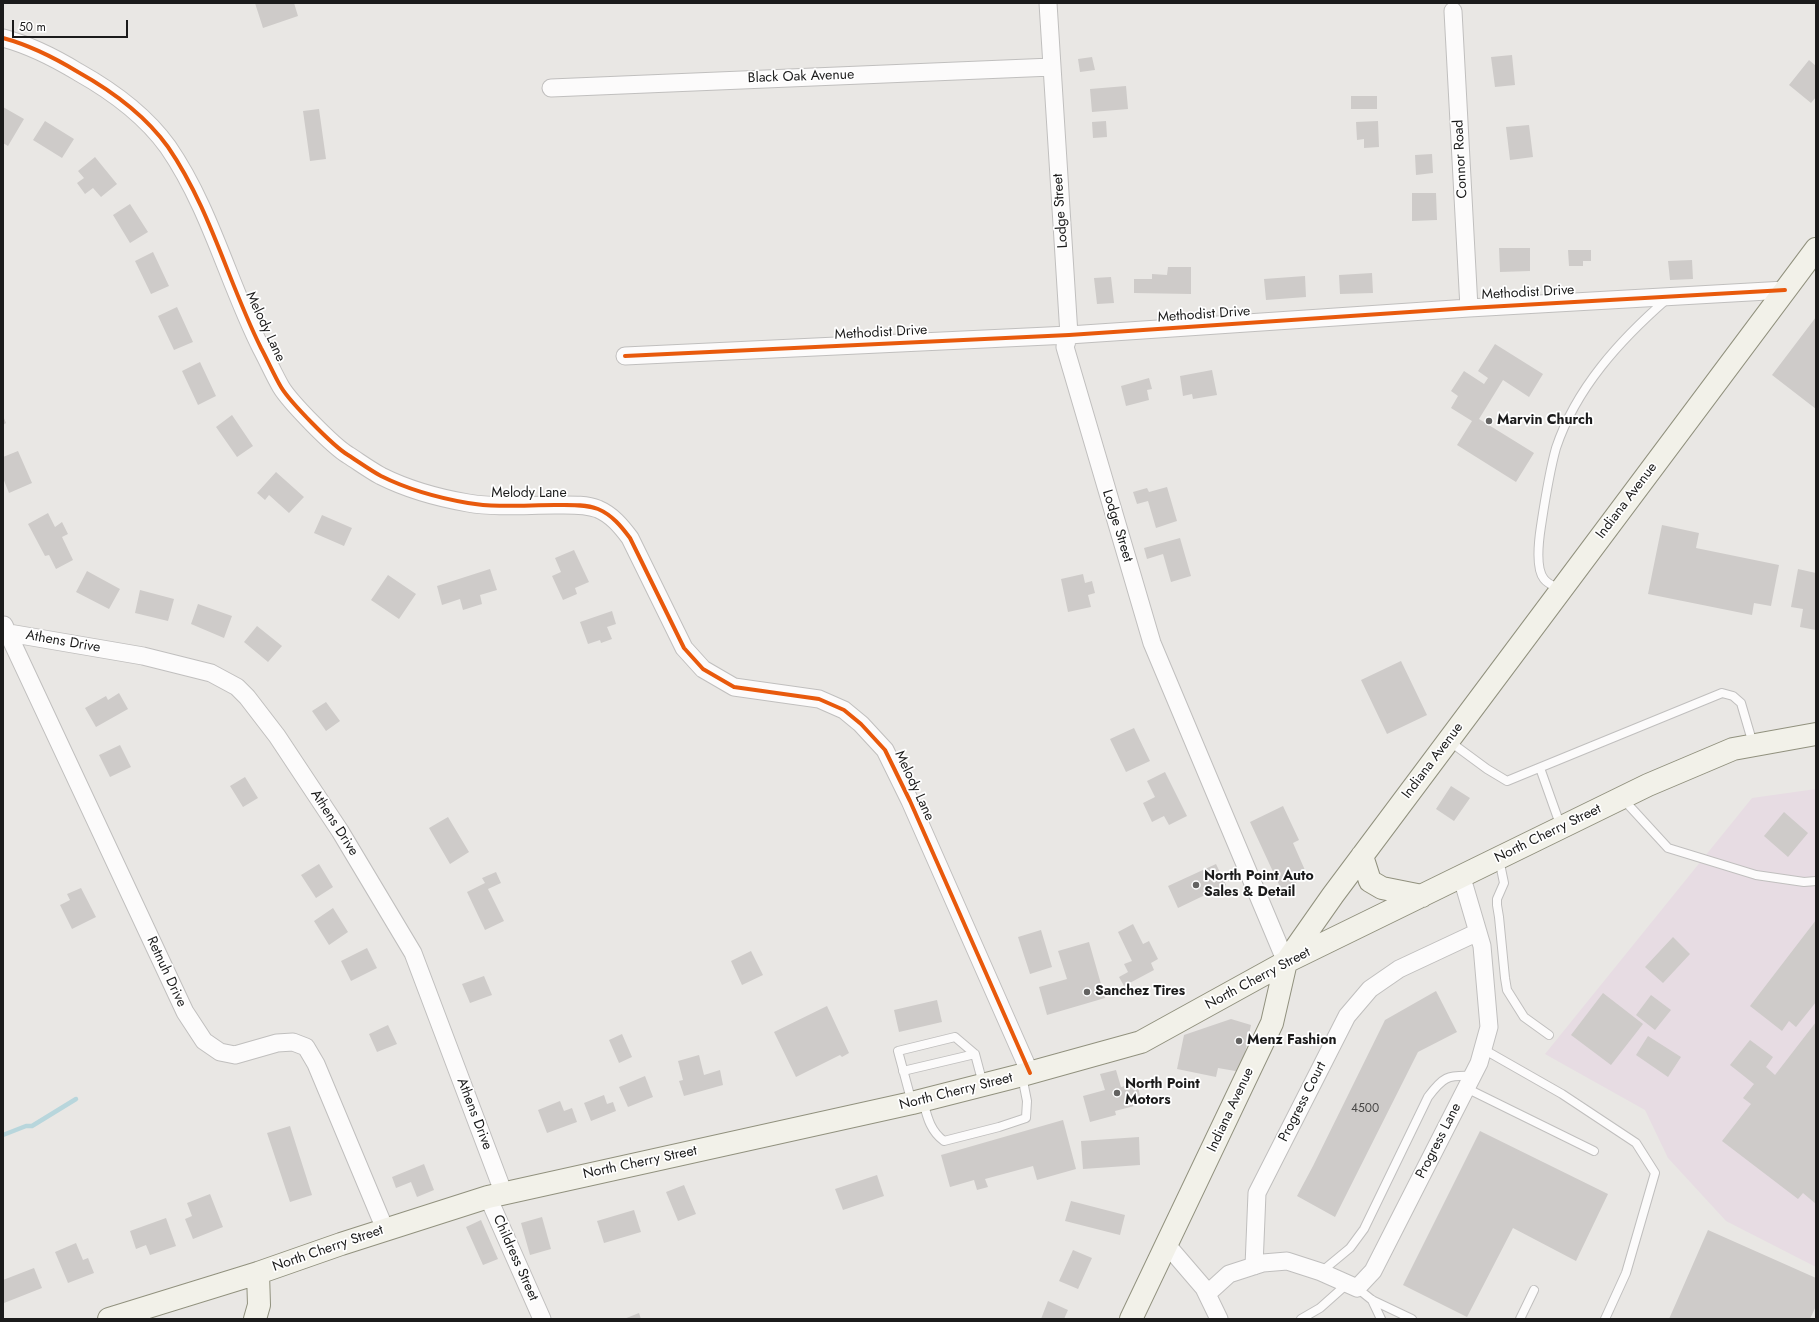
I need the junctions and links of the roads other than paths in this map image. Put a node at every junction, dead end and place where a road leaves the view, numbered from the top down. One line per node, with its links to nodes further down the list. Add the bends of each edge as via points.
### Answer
1 (1048, 3): 4 (street, Lodge Street)
2 (1453, 11): 9 (street, Connor Road)
3 (3, 38): 31 (street, Melody Lane, via 48,56 92,80 122,100 166,145 186,175 202,207 247,319 282,389 344,453 381,476 406,486 467,503 501,506 579,505 598,509 618,522 630,538 684,648 703,669 734,686 825,701 844,710 861,724 885,750 910,801)
4 (1052, 67): 5 (street, Black Oak Avenue); 10 (street, Lodge Street)
5 (550, 88)
6 (1816, 249): 7 (main road, Indiana Avenue)
7 (1785, 290): 8 (street, Methodist Drive); 12 (main road, Indiana Avenue)
8 (1669, 297): 9 (street, Methodist Drive); 12 (lane, via 1633,329 1604,363 1580,396 1562,433 1553,460 1545,501 1539,552 1542,576 1549,584)
9 (1469, 308): 10 (street, Methodist Drive)
10 (1069, 335): 11 (street, Methodist Drive); 26 (street, Lodge Street, via 1065,347 1152,643)
11 (625, 356)
12 (1561, 590): 15 (main road, Indiana Avenue)
13 (4, 629): 36 (street, Athens Drive, via 143,656 212,673 237,687 247,697 277,736 340,831 413,953); 37 (street, Retnuh Drive, via 185,1012 204,1041 220,1052 235,1055 277,1043 293,1042 306,1047 316,1064)
14 (1816, 734): 16 (main road, North Cherry Street)
15 (1448, 740): 17 (lane, via 1507,781); 20 (main road, Indiana Avenue)
16 (1754, 745): 17 (lane, via 1741,703 1734,696 1722,693); 18 (main road, North Cherry Street, via 1733,749)
17 (1540, 768): 19 (lane)
18 (1622, 798): 19 (main road, North Cherry Street); 23 (lane, via 1668,848 1756,875)
19 (1562, 827): 21 (main road, North Cherry Street)
20 (1362, 856): 24 (main road, via 1370,881 1382,888); 26 (main road, Indiana Avenue)
21 (1499, 858): 22 (main road, North Cherry Street); 27 (lane, via 1504,883 1497,905 1507,990 1524,1017)
22 (1462, 878): 24 (main road, North Cherry Street); 25 (street, Progress Lane)
23 (1816, 882)
24 (1422, 896): 26 (main road, North Cherry Street)
25 (1478, 932): 28 (street, Progress Lane, via 1482,946 1489,1027); 39 (street, Progress Court, via 1399,969 1370,989 1347,1016 1257,1193)
26 (1286, 962): 31 (main road, North Cherry Street, via 1141,1042); 38 (main road, Indiana Avenue, via 1272,1023)
27 (1549, 1035)
28 (1483, 1049): 32 (street, Progress Lane); 55 (lane, via 1562,1094 1636,1143 1655,1173 1626,1273)
29 (975, 1054): 30 (lane); 30 (lane, via 956,1037 898,1051); 33 (lane)
30 (903, 1071): 34 (lane)
31 (1026, 1074): 33 (main road, North Cherry Street); 34 (lane, via 1026,1118 999,1127 944,1141 939,1138)
32 (1469, 1082): 35 (lane); 40 (lane, via 1459,1076 1446,1078 1428,1097 1364,1228 1350,1248); 42 (street, Progress Lane, via 1372,1271)
33 (984, 1085): 34 (main road, North Cherry Street)
34 (917, 1102): 36 (main road, North Cherry Street)
35 (1594, 1151)
36 (496, 1195): 37 (main road, North Cherry Street); 48 (street, Childress Street)
37 (385, 1229): 41 (main road, North Cherry Street)
38 (1167, 1245): 44 (street); 49 (main road, Indiana Avenue)
39 (1254, 1266): 40 (street, via 1287,1261); 44 (street, via 1228,1274)
40 (1322, 1272): 42 (street)
41 (258, 1273): 46 (main road); 47 (main road, North Cherry Street, via 259,1305)
42 (1352, 1286): 45 (lane); 51 (lane)
43 (1534, 1290): 54 (lane)
44 (1207, 1294): 50 (street)
45 (1372, 1300): 52 (lane); 53 (lane)
46 (109, 1319)
47 (255, 1319)
48 (542, 1319)
49 (1131, 1319)
50 (1219, 1319)
51 (1301, 1319)
52 (1381, 1319)
53 (1412, 1319)
54 (1520, 1319)
55 (1605, 1319)

